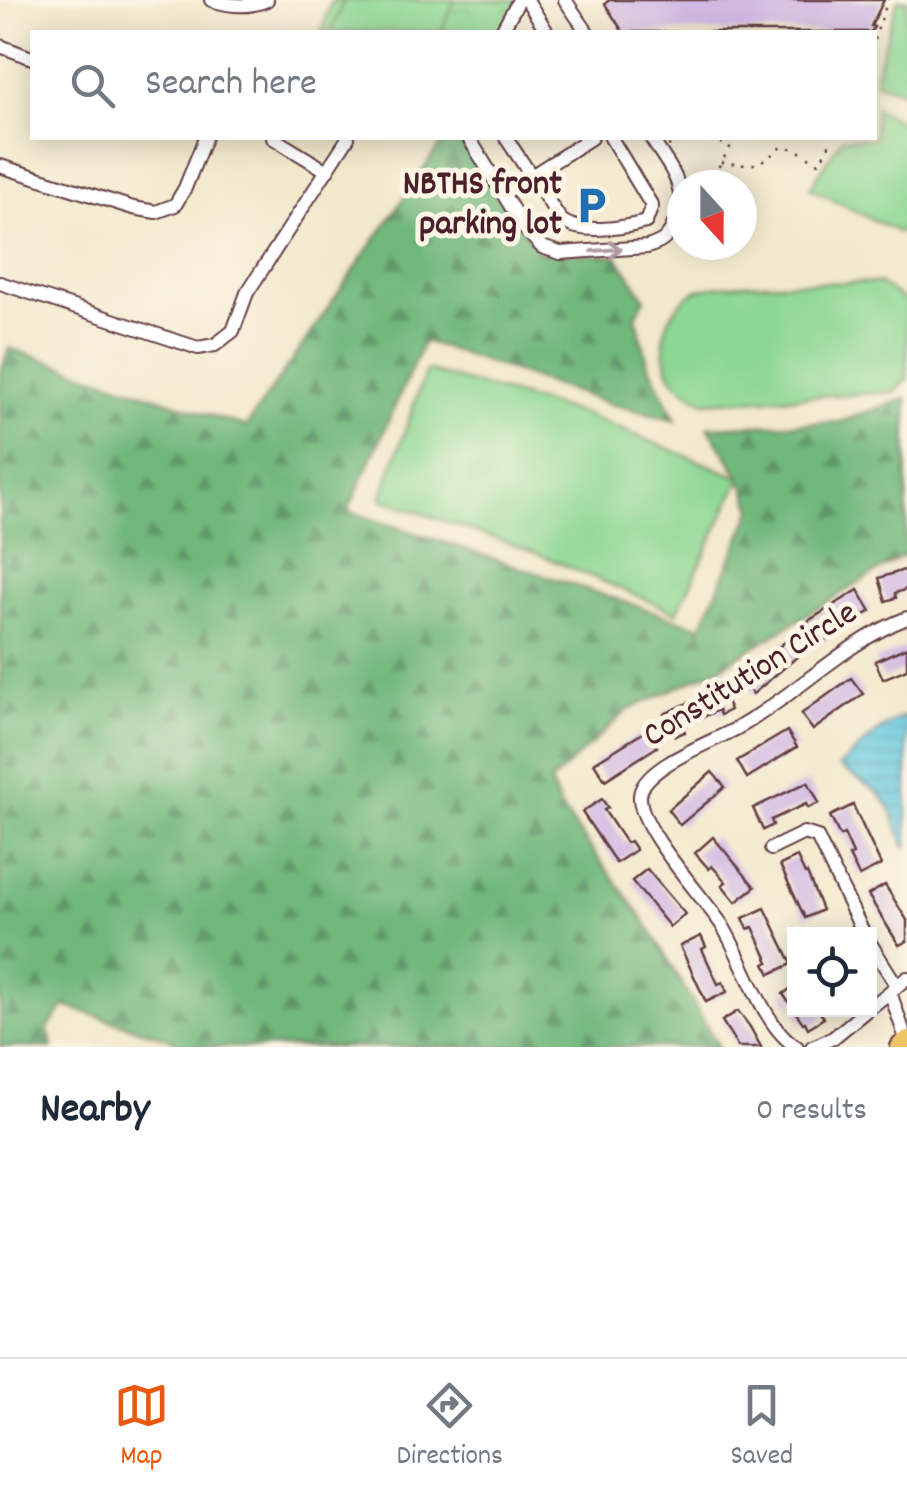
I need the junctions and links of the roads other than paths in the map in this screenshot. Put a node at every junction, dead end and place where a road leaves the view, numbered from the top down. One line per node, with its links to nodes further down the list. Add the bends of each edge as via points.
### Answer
1 (211, 0): 2 (street, via 254,6)
2 (267, 0)
3 (519, 0): 6 (street)
4 (527, 0): 7 (street)
5 (565, 0): 8 (street)
6 (502, 30)
7 (546, 30)
8 (586, 30)
9 (0, 46): 10 (street)
10 (30, 57)
11 (204, 140): 19 (street, via 176,205 156,212)
12 (276, 140): 20 (street)
13 (347, 140): 20 (street)
14 (470, 140): 22 (street)
15 (507, 140): 21 (street)
16 (587, 140): 21 (street)
17 (612, 140): 21 (street, via 652,206 646,222 571,228)
18 (652, 140): 22 (street, one-way to 18, via 542,247 560,253 660,244 682,195)
19 (0, 166)
20 (327, 172): 23 (street, via 246,294 233,330 215,346 198,348)
21 (530, 177): 22 (street)
22 (503, 194)
23 (0, 284)
24 (907, 618): 32 (street, Constitution Circle, via 873,633 743,726 655,771 639,794 648,824 733,943 780,1032)
25 (770, 850): 26 (street, via 804,834 817,837)
26 (861, 927)
27 (877, 954): 28 (street)
28 (898, 985): 29 (street); 31 (street)
29 (877, 1002)
30 (859, 1017): 33 (street)
31 (907, 1042): 34 (highway)
32 (797, 1047)
33 (812, 1047)
34 (901, 1047)

